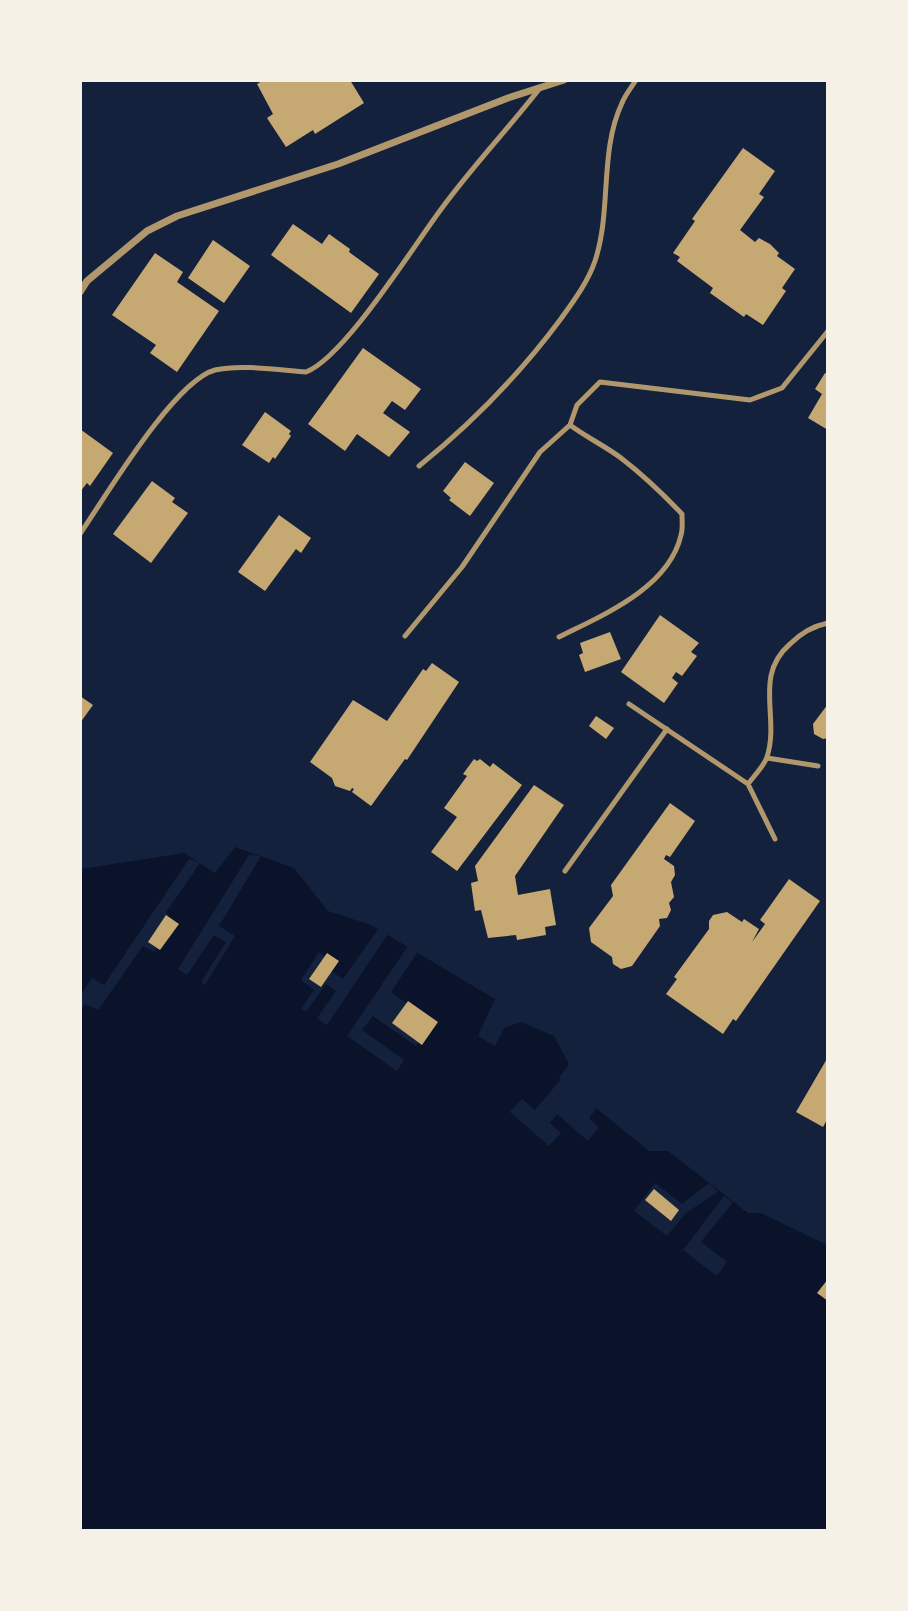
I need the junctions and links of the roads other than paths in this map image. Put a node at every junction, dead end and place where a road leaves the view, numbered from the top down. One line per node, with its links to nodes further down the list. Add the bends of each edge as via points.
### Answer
1 (565, 80): 3 (street)
2 (636, 80): 7 (lane, via 621,103 612,135 595,261 578,296 509,384)
3 (540, 88): 4 (street, via 338,164 177,216 148,231); 8 (lane, via 443,206 346,338 317,368 306,372 222,369 202,376 179,396)
4 (80, 292)
5 (828, 331): 6 (lane, via 782,388 766,395 750,400 600,382 578,405)
6 (570, 425): 10 (lane, via 540,453 462,567); 11 (lane, via 654,485 682,514 681,535 673,556 652,581 624,604)
7 (419, 466)
8 (80, 534)
9 (828, 624): 14 (lane, via 799,635 780,652 770,671)
10 (405, 636)
11 (559, 637)
12 (629, 704): 13 (lane)
13 (667, 729): 16 (lane); 18 (lane)
14 (767, 758): 15 (lane); 16 (lane)
15 (818, 766)
16 (748, 784): 17 (lane)
17 (775, 839)
18 (565, 871)

